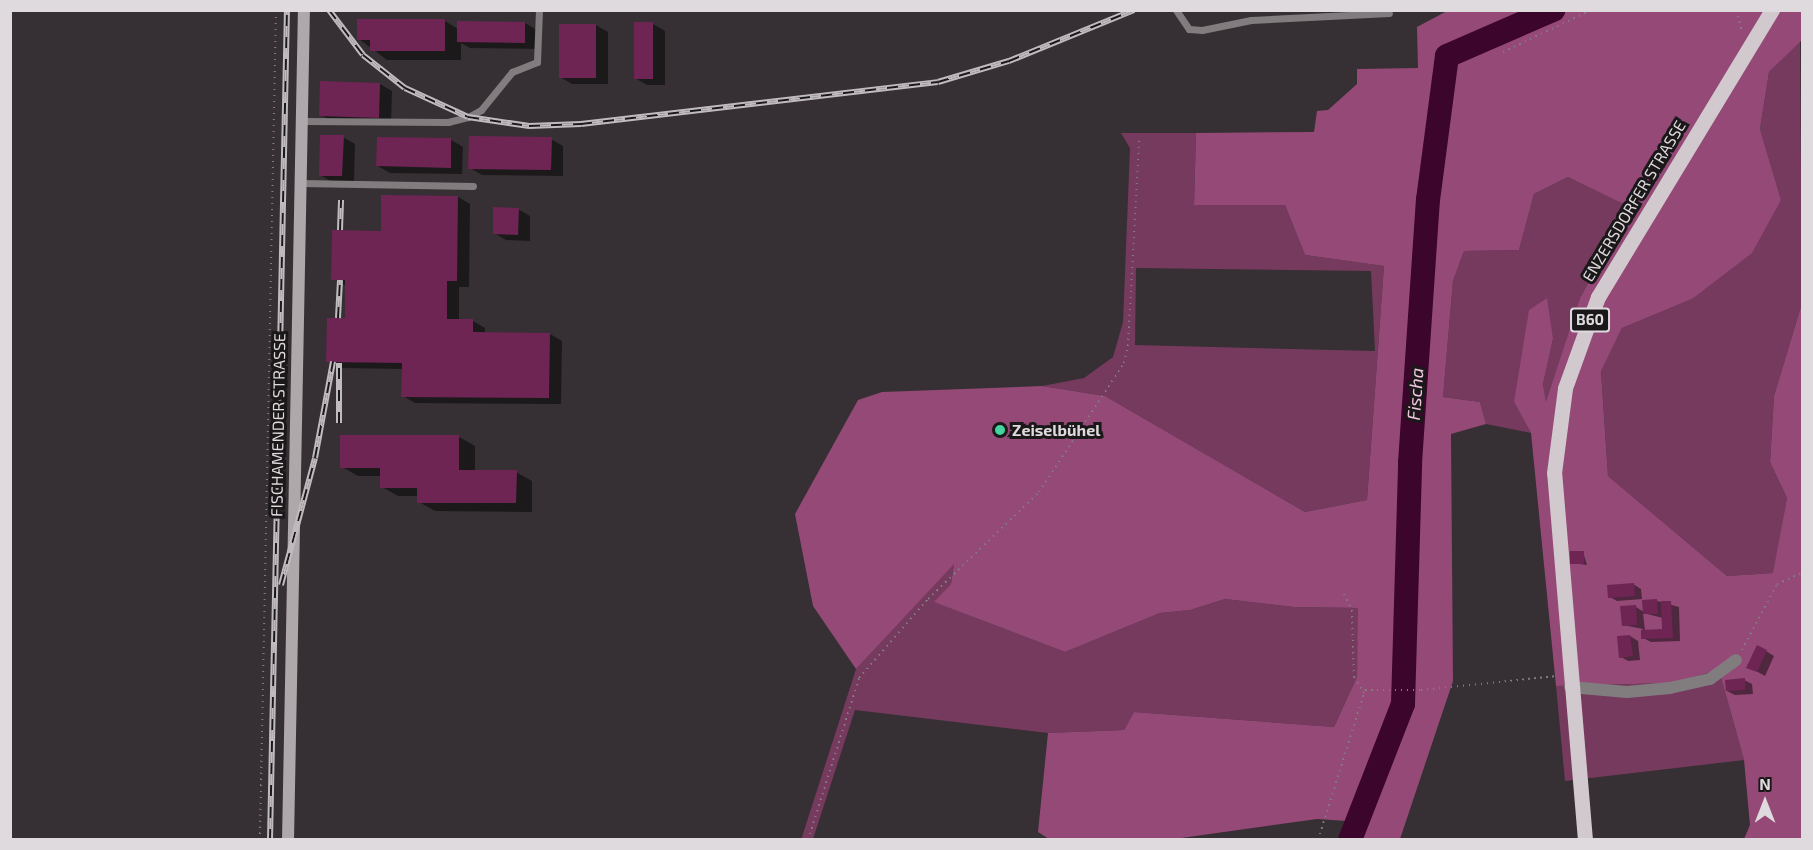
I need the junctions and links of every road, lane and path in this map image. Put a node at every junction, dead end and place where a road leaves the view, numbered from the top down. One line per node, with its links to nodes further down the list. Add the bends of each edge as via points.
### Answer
1 (276, 10): 20 (path)
2 (304, 10): 11 (main road, FISCHAMENDER STRASSE)
3 (539, 10): 11 (lane, via 537,62 512,72 481,110 468,117 448,122)
4 (1176, 10): 8 (lane, via 1189,29 1202,30 1251,20)
5 (1591, 10): 10 (path)
6 (1736, 10): 9 (path, via 1743,36)
7 (1772, 10): 18 (main road, ENZERSDORFER STRASSE / B60, via 1598,297 1565,388 1554,473)
8 (1389, 13)
9 (1749, 28)
10 (1503, 52)
11 (302, 121): 13 (main road, FISCHAMENDER STRASSE)
12 (1139, 140): 22 (path, via 1124,363 1039,492 928,599 859,678)
13 (301, 183): 14 (lane); 21 (main road, FISCHAMENDER STRASSE)
14 (473, 186)
15 (1803, 573): 17 (path, via 1777,584)
16 (1344, 594): 19 (path, via 1352,610 1354,677)
17 (1736, 660): 18 (street, via 1710,679 1670,688 1627,692)
18 (1565, 676): 19 (path, via 1421,690 1375,688); 24 (main road, B60)
19 (1364, 693): 23 (path)
20 (260, 840)
21 (288, 840)
22 (808, 840)
23 (1318, 840)
24 (1584, 840)

